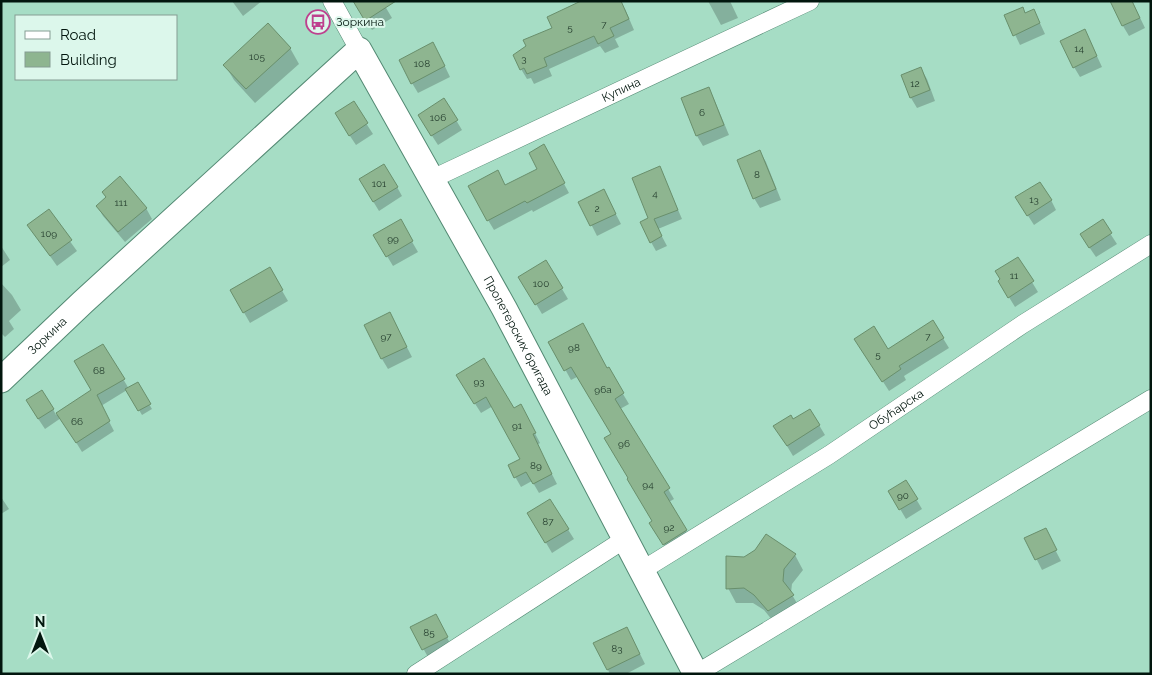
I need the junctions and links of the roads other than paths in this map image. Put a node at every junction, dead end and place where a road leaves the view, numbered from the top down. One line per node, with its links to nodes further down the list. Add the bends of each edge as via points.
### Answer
1 (332, 1): 3 (street, Пролетерских бригада)
2 (810, 1): 4 (street, Купина)
3 (360, 50): 4 (street, Пролетерских бригада); 6 (street, Зоркина)
4 (432, 179): 8 (street, Пролетерских бригада, via 504,308)
5 (1151, 244): 9 (street, Обућарска, via 1023,324 829,455)
6 (1, 380)
7 (1151, 398): 11 (street)
8 (625, 540): 9 (street, Пролетерских бригада); 10 (street)
9 (641, 571): 11 (street, Пролетерских бригада)
10 (416, 674)
11 (696, 674)

